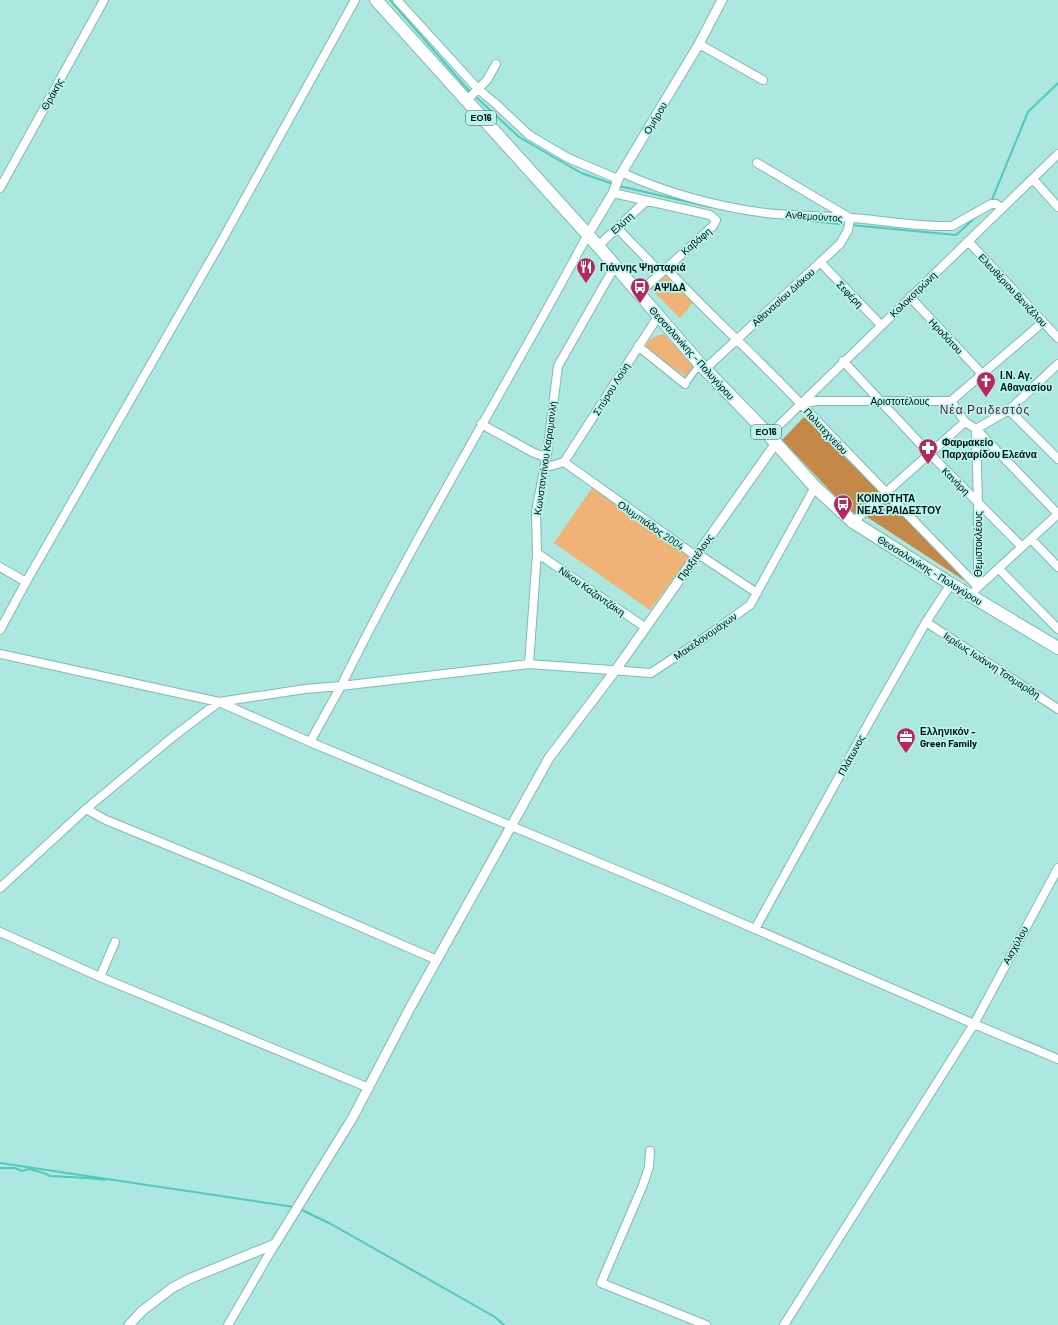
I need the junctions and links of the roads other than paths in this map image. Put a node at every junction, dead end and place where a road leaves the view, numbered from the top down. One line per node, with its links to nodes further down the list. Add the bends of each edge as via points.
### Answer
1 (104, 0): 15 (street, Θράκης)
2 (355, 0): 66 (street)
3 (376, 0): 10 (main road, Θεσσαλονίκης - Πολυγύρου / ΕΟ16)
4 (397, 0): 9 (street, Ανθεμούντος)
5 (722, 0): 6 (street, Ομήρου)
6 (699, 44): 8 (street); 13 (street, Ομήρου)
7 (496, 64): 9 (street, via 487,80)
8 (763, 80)
9 (478, 89): 10 (street); 13 (street, Ανθεμούντος, via 529,135 568,158)
10 (466, 101): 22 (main road, Θεσσαλονίκης - Πολυγύρου / ΕΟ16)
11 (1058, 154): 14 (street, Κολοκοτρώνη)
12 (757, 163): 20 (street)
13 (621, 176): 16 (street, Ομήρου); 20 (street, Ανθεμούντος, via 744,209)
14 (1032, 179): 18 (street); 19 (street, Κολοκοτρώνη)
15 (0, 188)
16 (613, 193): 17 (street); 22 (street, Ομήρου)
17 (646, 201): 21 (street, Ελύτη); 27 (street, Καβάφη, via 710,215 716,220 713,226)
18 (1058, 207)
19 (1002, 208): 20 (street, Ανθεμούντος, via 991,204 952,226); 23 (street, Κολοκοτρώνη)
20 (850, 218): 25 (street, Αθανασίου Διάκου, via 845,237)
21 (617, 228): 24 (street, Ελύτη); 27 (street, Πολυτεχνείου)
22 (587, 236): 24 (main road, Θεσσαλονίκης - Πολυγύρου / ΕΟ16); 46 (street)
23 (968, 241): 29 (street, Κολοκοτρώνη); 31 (street, Ελευθέριου Βενιζέλου)
24 (598, 246): 26 (main road, Θεσσαλονίκης - Πολυγύρου / ΕΟ16)
25 (820, 262): 32 (street, Σεφέρη); 34 (street, Αθανασίου Διάκου)
26 (615, 266): 28 (main road, Θεσσαλονίκης - Πολυγύρου / ΕΟ16); 50 (street, Κωνσταντίνου Καραμανλή, via 558,366)
27 (664, 270): 28 (street, Καβάφη); 34 (street, Πολυτεχνείου)
28 (638, 293): 30 (main road, Θεσσαλονίκης - Πολυγύρου / ΕΟ16)
29 (910, 296): 32 (street, Κολοκοτρώνη); 39 (street, Ηροδότου)
30 (659, 315): 35 (street, Σπύρου Λούη); 38 (main road, Θεσσαλονίκης - Πολυγύρου / ΕΟ16)
31 (1043, 322): 33 (street, Ελευθέριου Βενιζέλου); 39 (street)
32 (881, 325): 36 (street, Κολοκοτρώνη)
33 (1058, 338)
34 (736, 339): 38 (street, Αθανασίου Διάκου); 43 (street, Πολυτεχνείου)
35 (638, 346): 40 (street); 52 (street, Σπύρου Λούη)
36 (843, 361): 41 (street, Κανάρη); 43 (street, Κολοκοτρώνη)
37 (1058, 364): 44 (street)
38 (702, 367): 40 (street); 48 (main road, Θεσσαλονίκης - Πολυγύρου / ΕΟ16)
39 (983, 375): 42 (street)
40 (685, 384)
41 (881, 401): 42 (street, Αριστοτέλους); 43 (street, Αριστοτέλους, via 816,401); 49 (street, Κανάρη)
42 (951, 401): 45 (street)
43 (801, 404): 48 (street, Κολοκοτρώνη); 55 (street, Πολυτεχνείου)
44 (1009, 410): 47 (street); 51 (street)
45 (965, 422): 47 (street); 49 (street)
46 (481, 424): 50 (street); 78 (street)
47 (976, 429): 56 (street, Θεμιστοκλέους); 57 (street)
48 (772, 439): 54 (main road, Θεσσαλονίκης - Πολυγύρου / ΕΟ16); 62 (street, Πραξιτέλους)
49 (929, 453): 55 (street); 56 (street, Κανάρη)
50 (546, 457): 53 (street, Κωνσταντίνου Καραμανλή)
51 (1058, 459)
52 (564, 462): 53 (street); 62 (street, Ολυμπιάδος 2004)
53 (544, 468): 61 (street, Κωνσταντίνου Καραμανλή, via 536,512)
54 (815, 487): 58 (main road, Θεσσαλονίκης - Πολυγύρου / ΕΟ16); 69 (street, Μακεδονομάχων)
55 (886, 493): 58 (street); 68 (street, Πολυτεχνείου)
56 (978, 503): 60 (street, Κανάρη); 68 (street, Θεμιστοκλέους)
57 (1058, 514): 59 (street)
58 (853, 522): 67 (main road, Θεσσαλονίκης - Πολυγύρου / ΕΟ16)
59 (1032, 539): 60 (street); 64 (street)
60 (1022, 547): 65 (street)
61 (538, 553): 71 (street, Νίκου Καζαντζάκη); 76 (street, Κωνσταντίνου Καραμανλή)
62 (696, 556): 69 (street, Ολυμπιάδος 2004, via 701,556); 71 (street, Πραξιτέλους)
63 (0, 567): 66 (street)
64 (1058, 567)
65 (999, 569): 68 (street); 72 (street)
66 (26, 582): 73 (street)
67 (951, 584): 68 (main road, Θεσσαλονίκης - Πολυγύρου / ΕΟ16); 70 (street, Πλάτωνος)
68 (975, 592): 74 (main road, Θεσσαλονίκης - Πολυγύρου / ΕΟ16)
69 (757, 593): 77 (street, Μακεδονομάχων, via 750,605 651,673)
70 (926, 622): 80 (street, Ιερέως Ιωάννη Τσομαρίδη); 86 (street, Πλάτωνος)
71 (646, 628): 77 (street, Πραξιτέλους)
72 (1058, 629)
73 (0, 630)
74 (1058, 648)
75 (0, 654): 79 (street)
76 (529, 664): 77 (street, Μακεδονομάχων); 78 (street, Μακεδονομάχων)
77 (615, 671): 83 (street, Πραξιτέλους, via 560,741)
78 (341, 686): 79 (street, Μακεδονομάχων, via 279,692); 81 (street)
79 (219, 702): 81 (street); 82 (street)
80 (1058, 709)
81 (310, 742): 83 (street)
82 (86, 809): 85 (street); 89 (street, via 106,820)
83 (510, 826): 86 (street); 89 (street, Πραξιτέλους)
84 (1058, 868): 91 (street, Αισχύλου)
85 (0, 888)
86 (755, 929): 91 (street)
87 (0, 932): 90 (street)
88 (115, 942): 90 (street)
89 (437, 960): 93 (street, Πραξιτέλους)
90 (100, 977): 93 (street)
91 (974, 1024): 92 (street); 99 (street, Αισχύλου)
92 (1058, 1059)
93 (369, 1088): 95 (street, Πραξιτέλους)
94 (650, 1151): 98 (street, via 649,1167 643,1185 601,1283)
95 (275, 1244): 96 (street, via 172,1288 142,1311); 97 (street)
96 (129, 1325)
97 (228, 1325)
98 (706, 1325)
99 (784, 1325)

